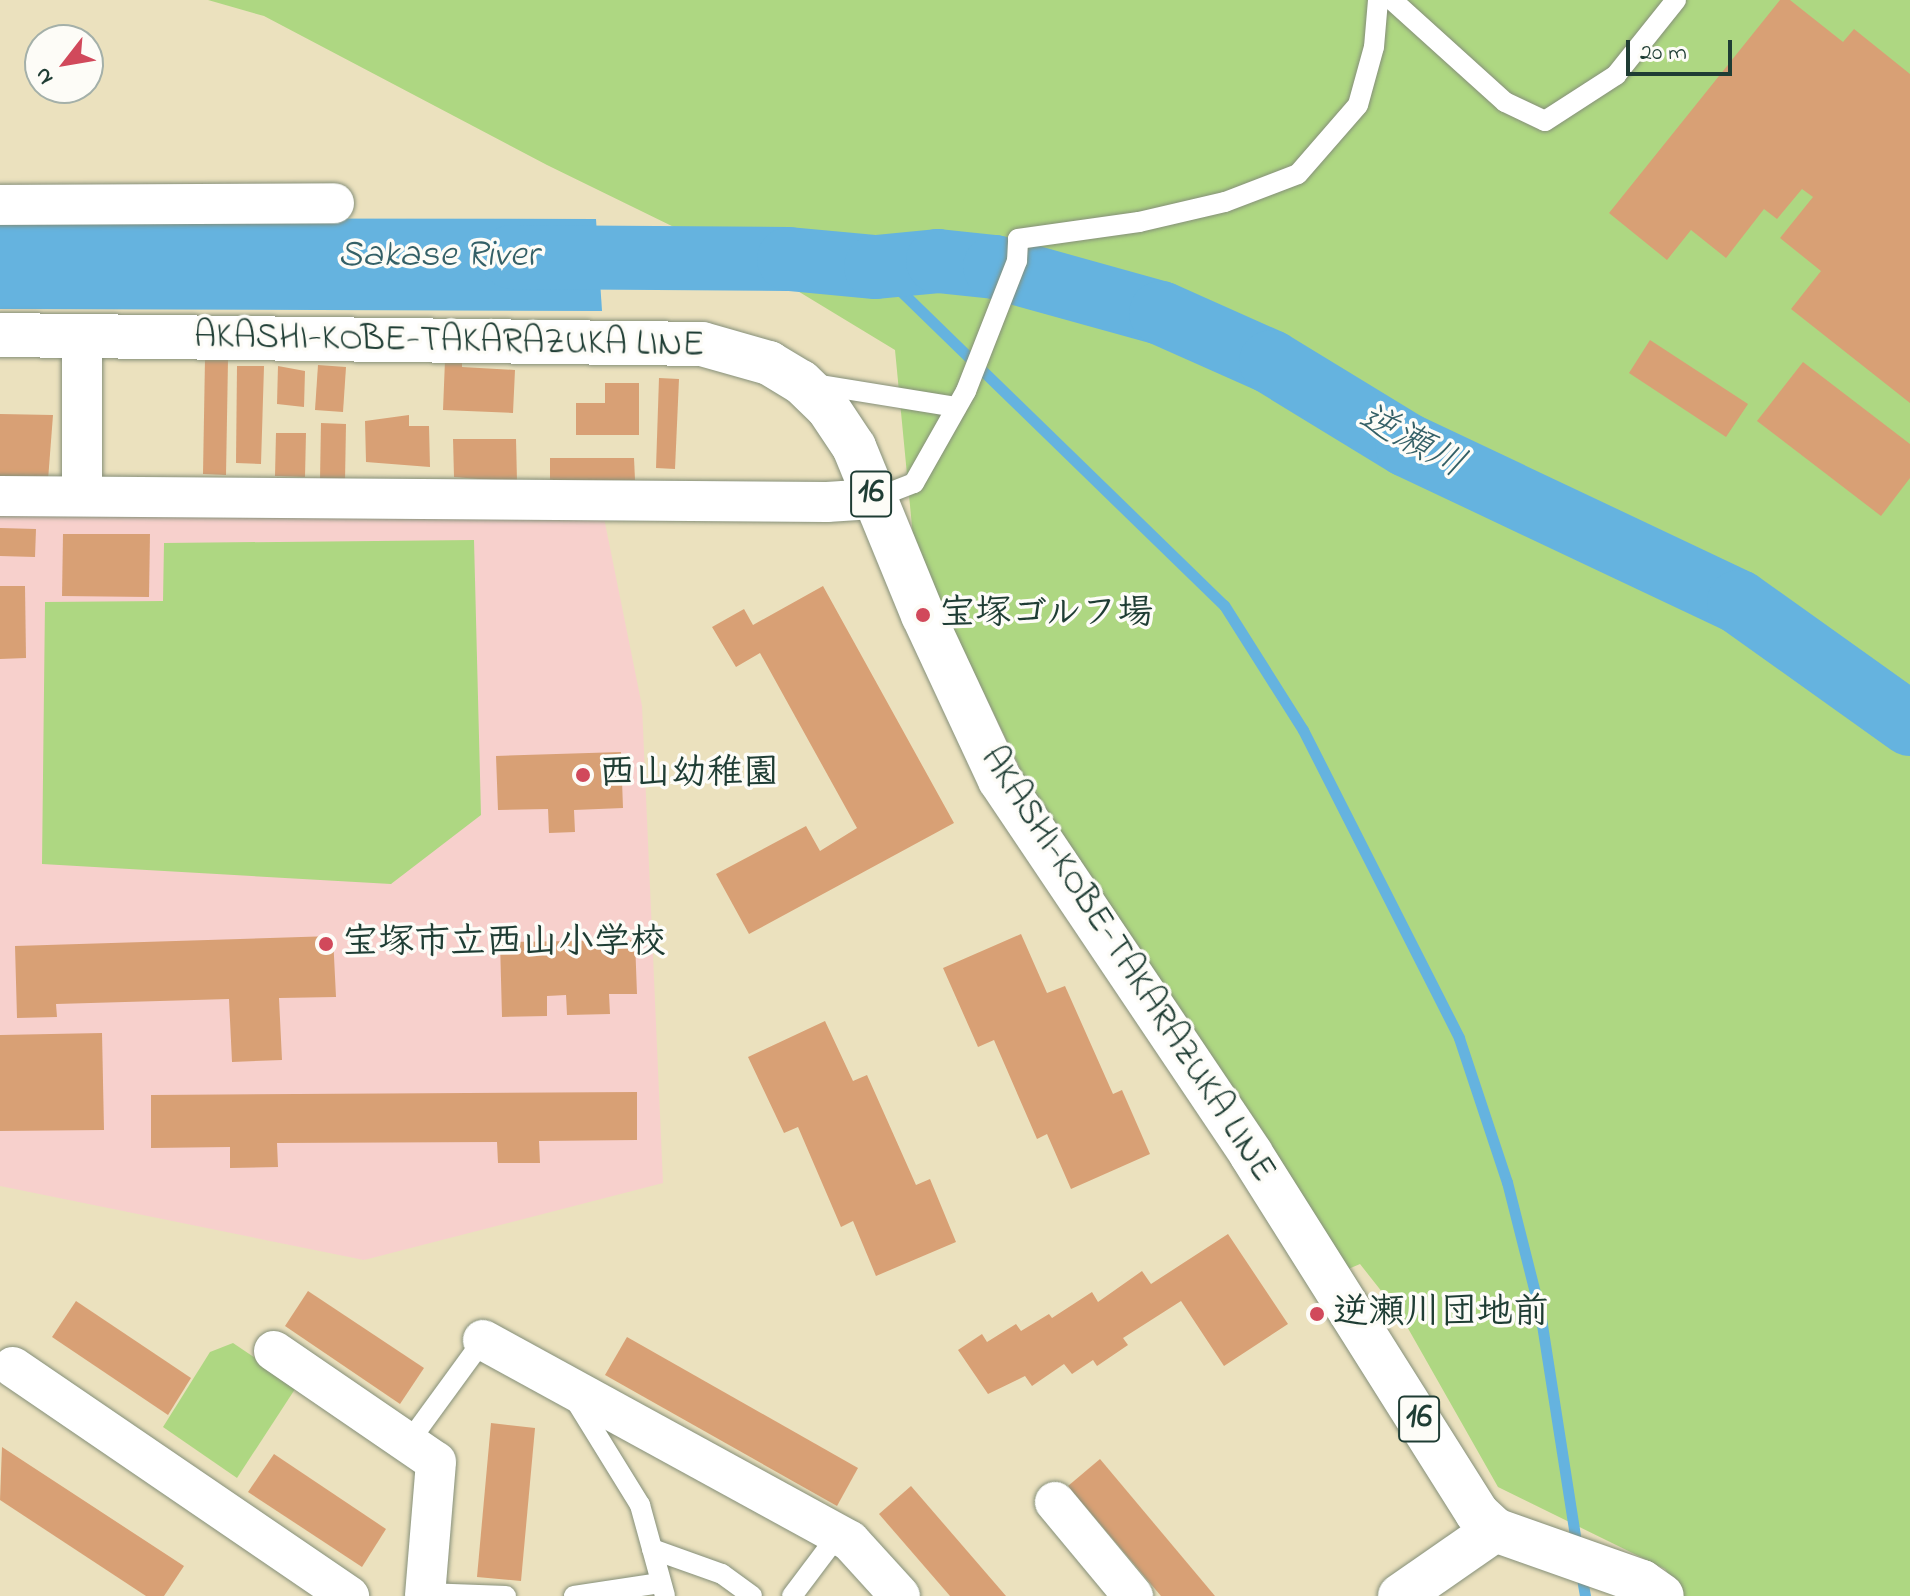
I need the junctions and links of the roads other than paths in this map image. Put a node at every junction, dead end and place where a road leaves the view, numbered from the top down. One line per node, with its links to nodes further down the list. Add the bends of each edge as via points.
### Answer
1 (1378, 0): 9 (lane, via 1374,47 1358,105 1298,174 1225,202 1139,222 1018,239 1017,261)
2 (1392, 0): 3 (lane, via 1505,102 1545,121 1616,75)
3 (1676, 0)
4 (334, 203): 5 (street)
5 (0, 205)
6 (0, 335): 7 (main road, AKASHI-KOBE-TAKARAZUKA LINE / 16)
7 (82, 335): 8 (main road, AKASHI-KOBE-TAKARAZUKA LINE / 16, via 702,344 769,363); 10 (street)
8 (801, 382): 9 (lane); 12 (main road, AKASHI-KOBE-TAKARAZUKA LINE / 16, via 828,408 854,447)
9 (961, 399): 12 (lane, via 914,483)
10 (82, 495): 11 (street); 12 (street)
11 (0, 496)
12 (873, 499): 19 (main road, AKASHI-KOBE-TAKARAZUKA LINE / 16, via 976,733 1021,815 1251,1154 1477,1513)
13 (483, 1340): 16 (street); 17 (lane)
14 (274, 1351): 17 (street)
15 (13, 1367): 25 (street)
16 (566, 1385): 20 (street); 21 (lane, via 640,1505)
17 (408, 1443): 24 (street, via 436,1462)
18 (1055, 1502): 31 (street)
19 (1495, 1530): 22 (main road, AKASHI-KOBE-TAKARAZUKA LINE / 16); 32 (main road)
20 (838, 1535): 29 (lane); 30 (street)
21 (652, 1549): 23 (lane); 28 (lane, via 722,1574)
22 (1648, 1588)
23 (662, 1590): 27 (lane)
24 (425, 1595): 26 (lane)
25 (349, 1596)
26 (506, 1596)
27 (574, 1596)
28 (752, 1596)
29 (792, 1596)
30 (900, 1596)
31 (1133, 1596)
32 (1400, 1596)

